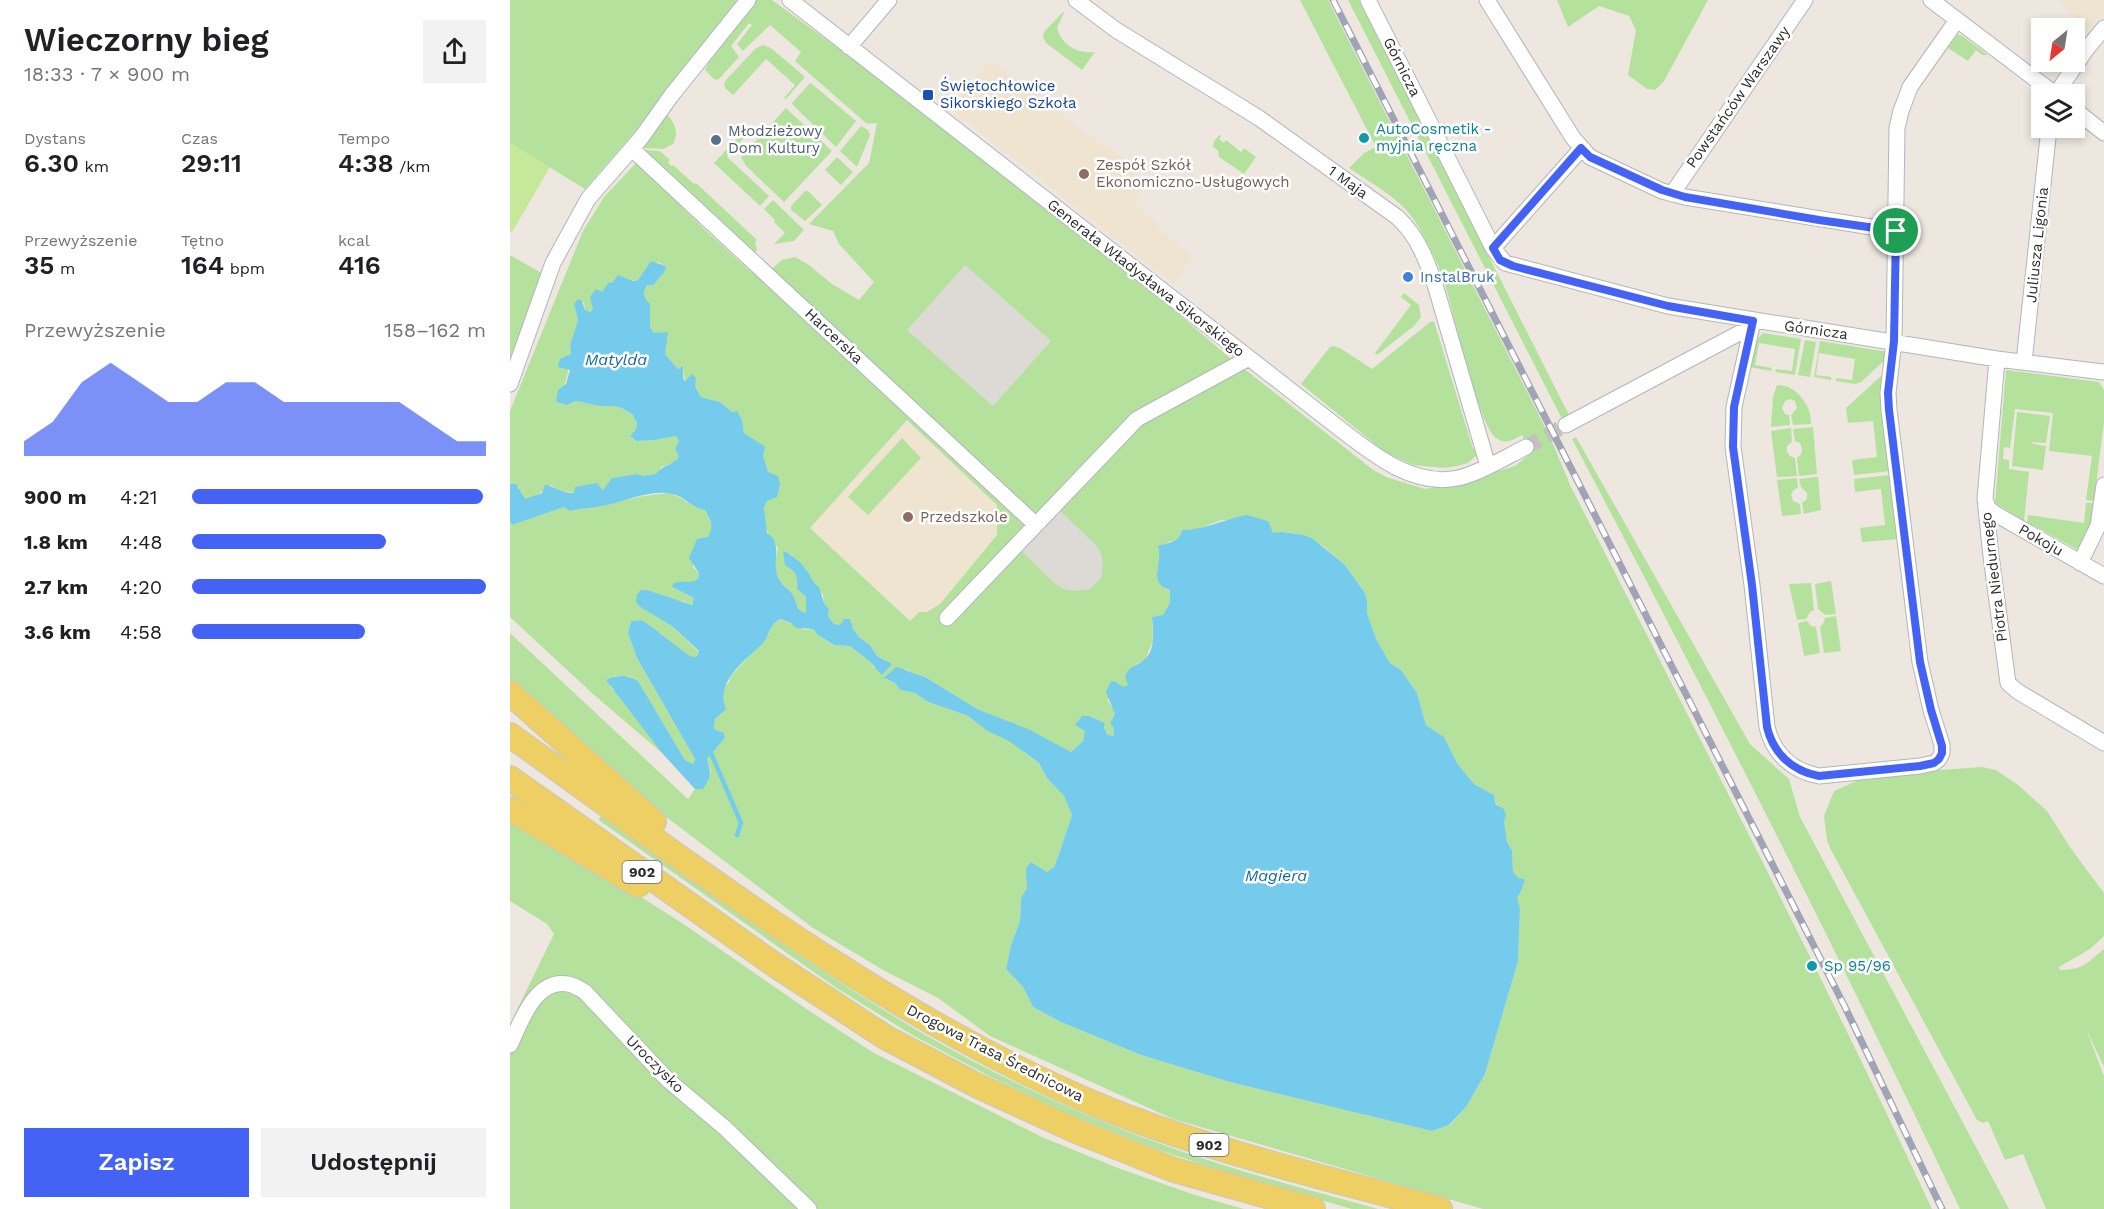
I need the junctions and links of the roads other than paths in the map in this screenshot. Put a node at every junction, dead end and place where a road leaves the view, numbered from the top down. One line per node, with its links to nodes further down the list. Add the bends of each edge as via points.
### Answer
1 (748, 0): 19 (street)
2 (790, 0): 12 (street, Generała Władysława Sikorskiego)
3 (889, 0): 12 (street)
4 (1076, 0): 32 (street, 1 Maja, via 1116,30 1274,129 1410,230 1436,288)
5 (1368, 0): 22 (street, Górnicza)
6 (1487, 0): 18 (street)
7 (1805, 0): 20 (street, Powstańców Warszawy)
8 (1930, 0): 9 (street)
9 (1957, 20): 14 (street); 21 (street, via 1910,87 1901,111)
10 (2104, 28): 13 (street)
11 (2104, 44): 13 (street)
12 (849, 47): 25 (street, Generała Władysława Sikorskiego)
13 (2085, 51)
14 (2042, 84)
15 (2085, 118): 16 (street)
16 (2104, 133)
17 (2048, 138): 27 (street, Juliusza Ligonia)
18 (1581, 148): 20 (street, via 1590,157); 22 (street)
19 (632, 149): 29 (street, via 596,190 553,263); 35 (street, Harcerska)
20 (1672, 194): 21 (street)
21 (1896, 231): 24 (street)
22 (1493, 248): 23 (street, Górnicza, via 1500,260 1513,266 1668,306)
23 (1753, 321): 24 (street, Górnicza); 24 (street, via 1734,407 1733,447 1767,727 1774,748 1783,758 1802,771 1819,776 1928,765 1942,753 1922,676 1889,410); 30 (street, via 1745,330)
24 (1894, 341): 26 (street, Górnicza)
25 (1249, 358): 32 (street, Generała Władysława Sikorskiego, via 1396,468 1422,476 1458,478); 35 (street, via 1137,419)
26 (1997, 359): 27 (street, Górnicza); 34 (street, Piotra Niedurnego)
27 (2024, 362): 28 (street, Górnicza)
28 (2104, 372)
29 (510, 384)
30 (1566, 425)
31 (1526, 447): 32 (street, Generała Władysława Sikorskiego)
32 (1488, 466)
33 (2104, 485): 36 (street, via 2098,526)
34 (1985, 499): 36 (street, Pokoju, via 1994,513); 41 (street, Piotra Niedurnego, via 2008,683)
35 (1035, 524): 38 (street)
36 (2080, 563): 37 (street, Pokoju)
37 (2104, 576)
38 (946, 618)
39 (510, 693): 44 (main road)
40 (510, 735): 44 (main road, Drogowa Trasa Średnicowa / 902)
41 (2104, 743)
42 (510, 778): 45 (main road, 902)
43 (510, 809): 45 (main road)
44 (743, 902): 49 (main road, Drogowa Trasa Średnicowa / 902, via 933,1024 1095,1104 1180,1137)
45 (775, 965): 48 (main road, 902, via 885,1036 1056,1122 1174,1170)
46 (510, 1045): 47 (street, Uroczysko, via 529,1005 547,987 570,984 585,992 668,1080)
47 (809, 1209)
48 (1313, 1209)
49 (1440, 1209)

